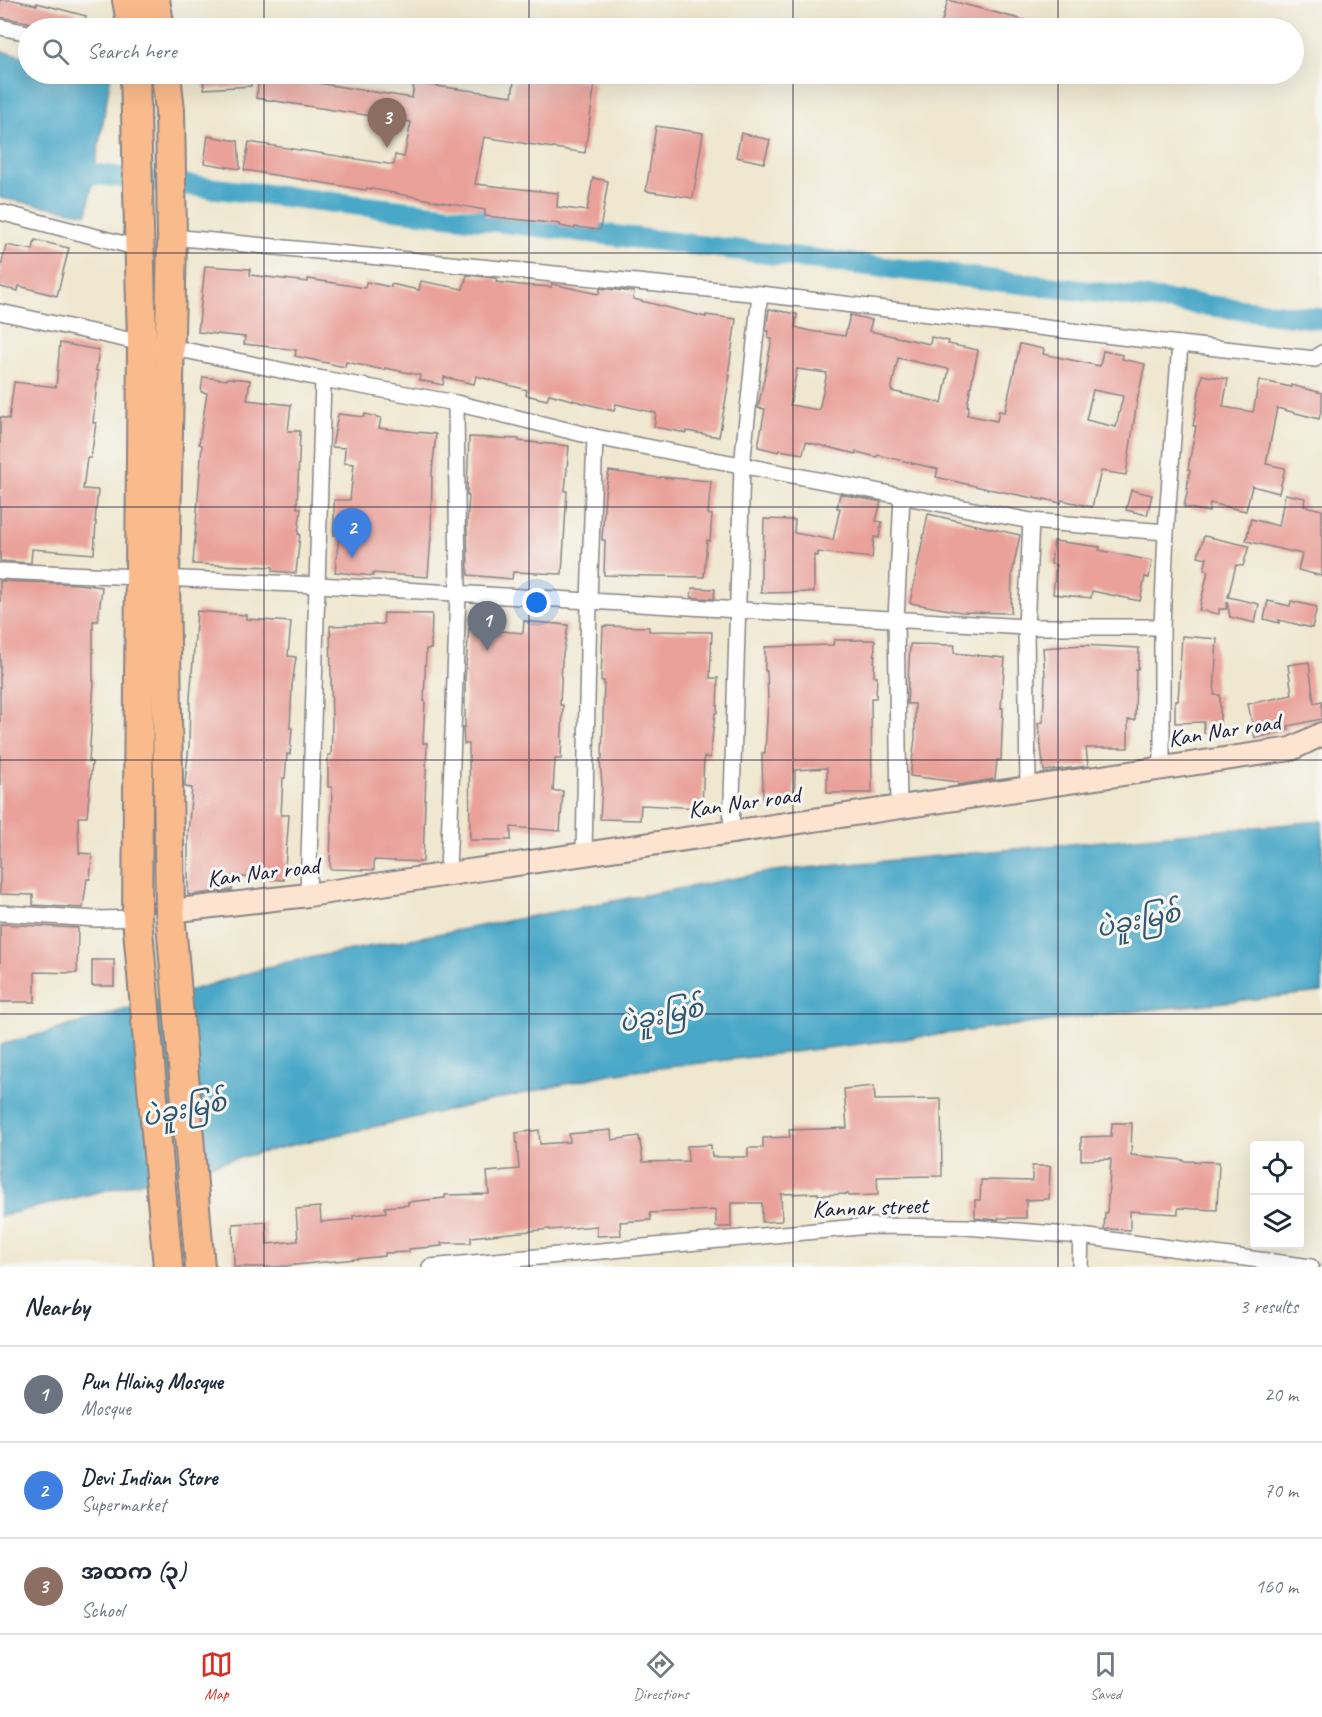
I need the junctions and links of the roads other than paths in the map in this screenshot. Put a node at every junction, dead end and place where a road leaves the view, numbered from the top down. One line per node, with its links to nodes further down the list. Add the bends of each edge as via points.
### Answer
1 (127, 0): 3 (highway)
2 (155, 0): 4 (highway)
3 (130, 18)
4 (158, 18)
5 (0, 27): 6 (street)
6 (18, 31)
7 (136, 84): 11 (highway)
8 (167, 84): 10 (highway)
9 (0, 212): 11 (street)
10 (172, 237): 12 (street); 16 (highway)
11 (139, 242): 14 (highway)
12 (760, 294): 15 (street); 21 (street)
13 (0, 312): 14 (street)
14 (142, 344): 16 (street); 26 (highway)
15 (1180, 344): 17 (street, via 1315,359); 24 (street)
16 (170, 347): 18 (street); 26 (highway)
17 (1322, 353)
18 (323, 379): 19 (street); 27 (street)
19 (456, 403): 20 (street); 28 (street)
20 (595, 437): 21 (street); 29 (street)
21 (742, 466): 22 (street); 30 (street)
22 (902, 496): 23 (street); 31 (street)
23 (1031, 521): 24 (street); 32 (street)
24 (1166, 532): 33 (street)
25 (0, 571): 26 (street)
26 (152, 577): 27 (street); 43 (highway); 44 (highway)
27 (318, 585): 28 (street); 41 (street)
28 (458, 593): 29 (street); 40 (street)
29 (589, 601): 30 (street); 39 (street)
30 (739, 610): 31 (street); 38 (street)
31 (896, 620): 32 (street); 37 (street)
32 (1026, 627): 33 (street); 36 (street)
33 (1162, 627): 35 (street)
34 (1322, 734): 35 (street, Kan Nar road, via 1291,749)
35 (1162, 768): 36 (street, Kan Nar road)
36 (1028, 788): 37 (street, Kan Nar road)
37 (899, 807): 38 (street, Kan Nar road)
38 (731, 831): 39 (street, Kan Nar road)
39 (584, 853): 40 (street, Kan Nar road)
40 (448, 874): 41 (street, Kan Nar road)
41 (308, 895): 43 (street, Kan Nar road)
42 (0, 913): 44 (street, via 97,919)
43 (172, 925): 47 (highway)
44 (138, 926): 46 (highway)
45 (1081, 1236): 48 (street, Kannar street, via 966,1227 869,1226); 50 (street); 51 (street, Kannar street)
46 (168, 1262)
47 (200, 1262)
48 (488, 1264): 49 (street, Kannar street)
49 (430, 1267)
50 (1080, 1267)
51 (1311, 1267)

